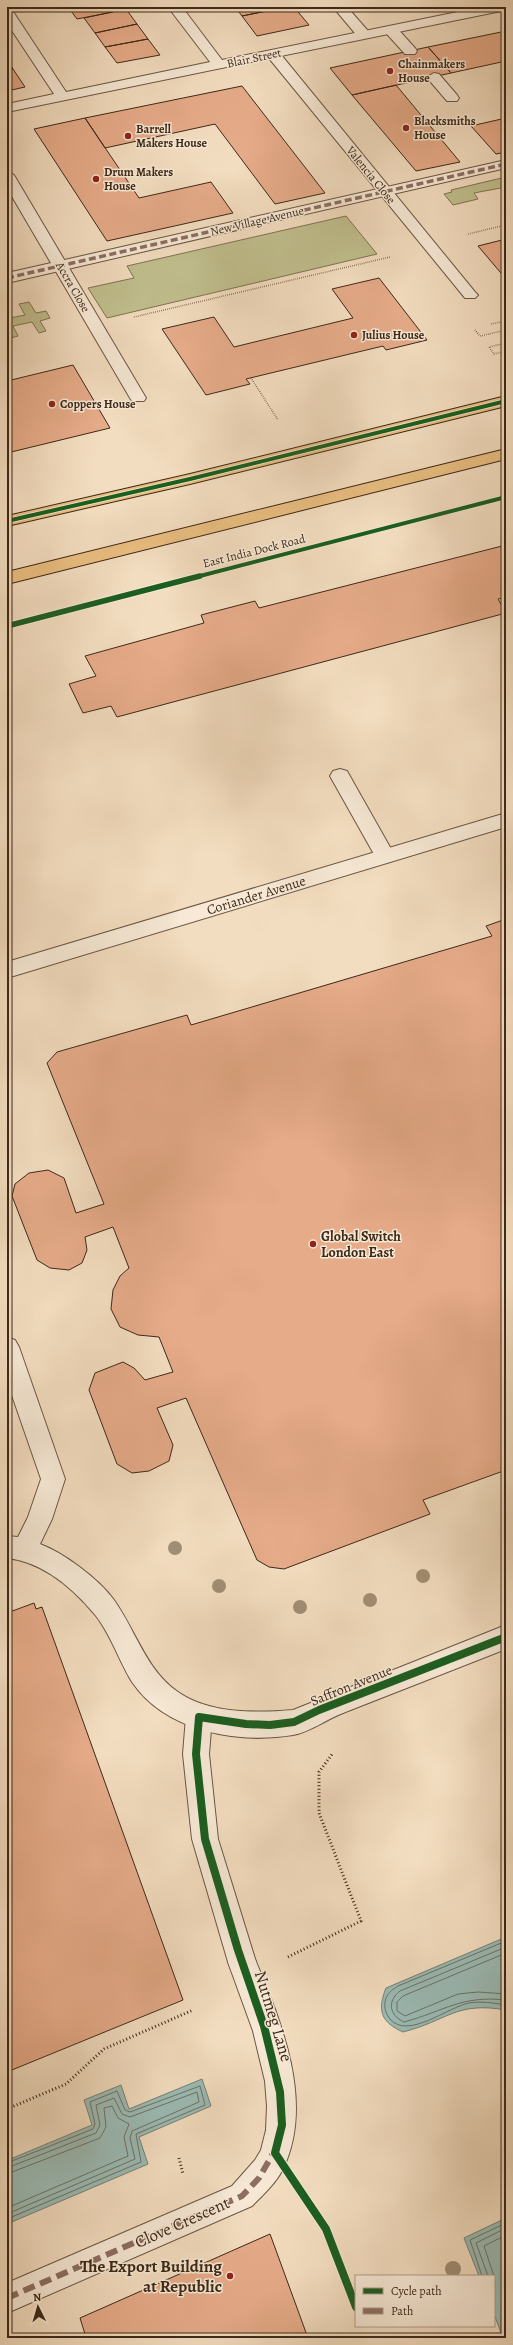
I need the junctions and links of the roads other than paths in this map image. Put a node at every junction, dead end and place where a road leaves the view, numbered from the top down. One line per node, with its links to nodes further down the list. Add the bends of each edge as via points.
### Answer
1 (175, 7): 10 (street)
2 (340, 7): 7 (street)
3 (502, 7): 4 (street, Blair Street)
4 (471, 10): 6 (street, Blair Street)
5 (7, 13): 12 (street)
6 (391, 30): 7 (street, Blair Street); 8 (street)
7 (364, 35): 9 (street, Blair Street)
8 (410, 51)
9 (273, 54): 10 (street, Blair Street); 17 (street, Valencia Close)
10 (219, 65): 12 (street, Blair Street)
11 (434, 77): 13 (street)
12 (63, 97): 14 (street, Blair Street)
13 (452, 98)
14 (7, 108)
15 (506, 164): 17 (street, New Village Avenue)
16 (7, 175): 18 (street, Accra Close)
17 (386, 192): 18 (street, New Village Avenue); 20 (street, Valencia Close)
18 (60, 266): 19 (street, New Village Avenue); 21 (street, Accra Close)
19 (7, 278)
20 (470, 295)
21 (138, 398)
22 (506, 402): 24 (highway)
23 (506, 454): 25 (highway)
24 (7, 521)
25 (7, 578)
26 (340, 776): 28 (street)
27 (506, 820): 28 (street, Coriander Avenue)
28 (385, 856): 29 (street, Coriander Avenue)
29 (7, 970)
30 (7, 1347): 31 (street, via 53,1479 40,1519)
31 (16, 1548): 33 (street, via 50,1559 72,1576 105,1608 142,1674 168,1701)
32 (506, 1636): 33 (street, Saffron Avenue, via 319,1710 295,1722 267,1725)
33 (199, 1717): 34 (street, Nutmeg Lane, via 196,1754 205,1839 264,2026 280,2092 282,2125)
34 (274, 2153): 35 (street, Clove Crescent, via 259,2178 242,2196)
35 (7, 2298)

